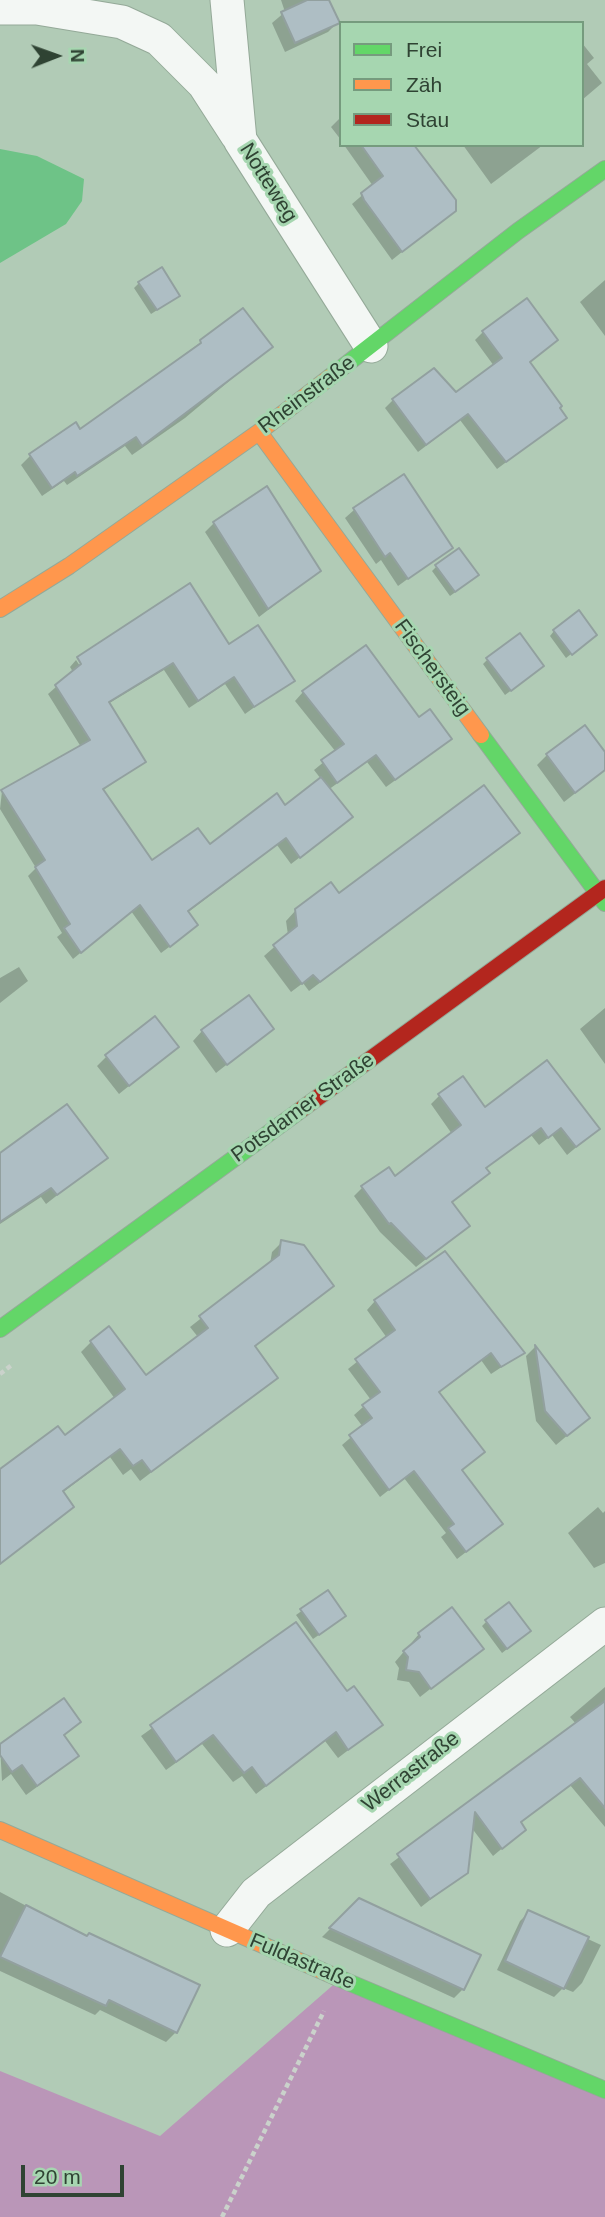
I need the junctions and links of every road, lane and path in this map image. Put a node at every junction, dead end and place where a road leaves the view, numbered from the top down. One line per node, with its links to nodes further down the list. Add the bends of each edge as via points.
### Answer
1 (227, 0): 3 (street, Notteweg)
2 (0, 8): 3 (street, via 37,8 122,22 159,39 204,85)
3 (240, 140): 5 (street, Notteweg)
4 (605, 169): 5 (street, Rheinstraße)
5 (371, 346): 6 (street, Rheinstraße)
6 (259, 432): 7 (street, Rheinstraße); 8 (street, Fischersteig)
7 (0, 609)
8 (603, 895): 9 (street, Potsdamer Straße)
9 (0, 1329)
10 (605, 1624): 12 (street, Werrastraße, via 256,1893)
11 (0, 1830): 12 (street, Fuldastraße)
12 (227, 1930): 13 (street, Fuldastraße)
13 (340, 1979): 14 (street, Fuldastraße); 15 (path)
14 (605, 2090)
15 (222, 2217)

